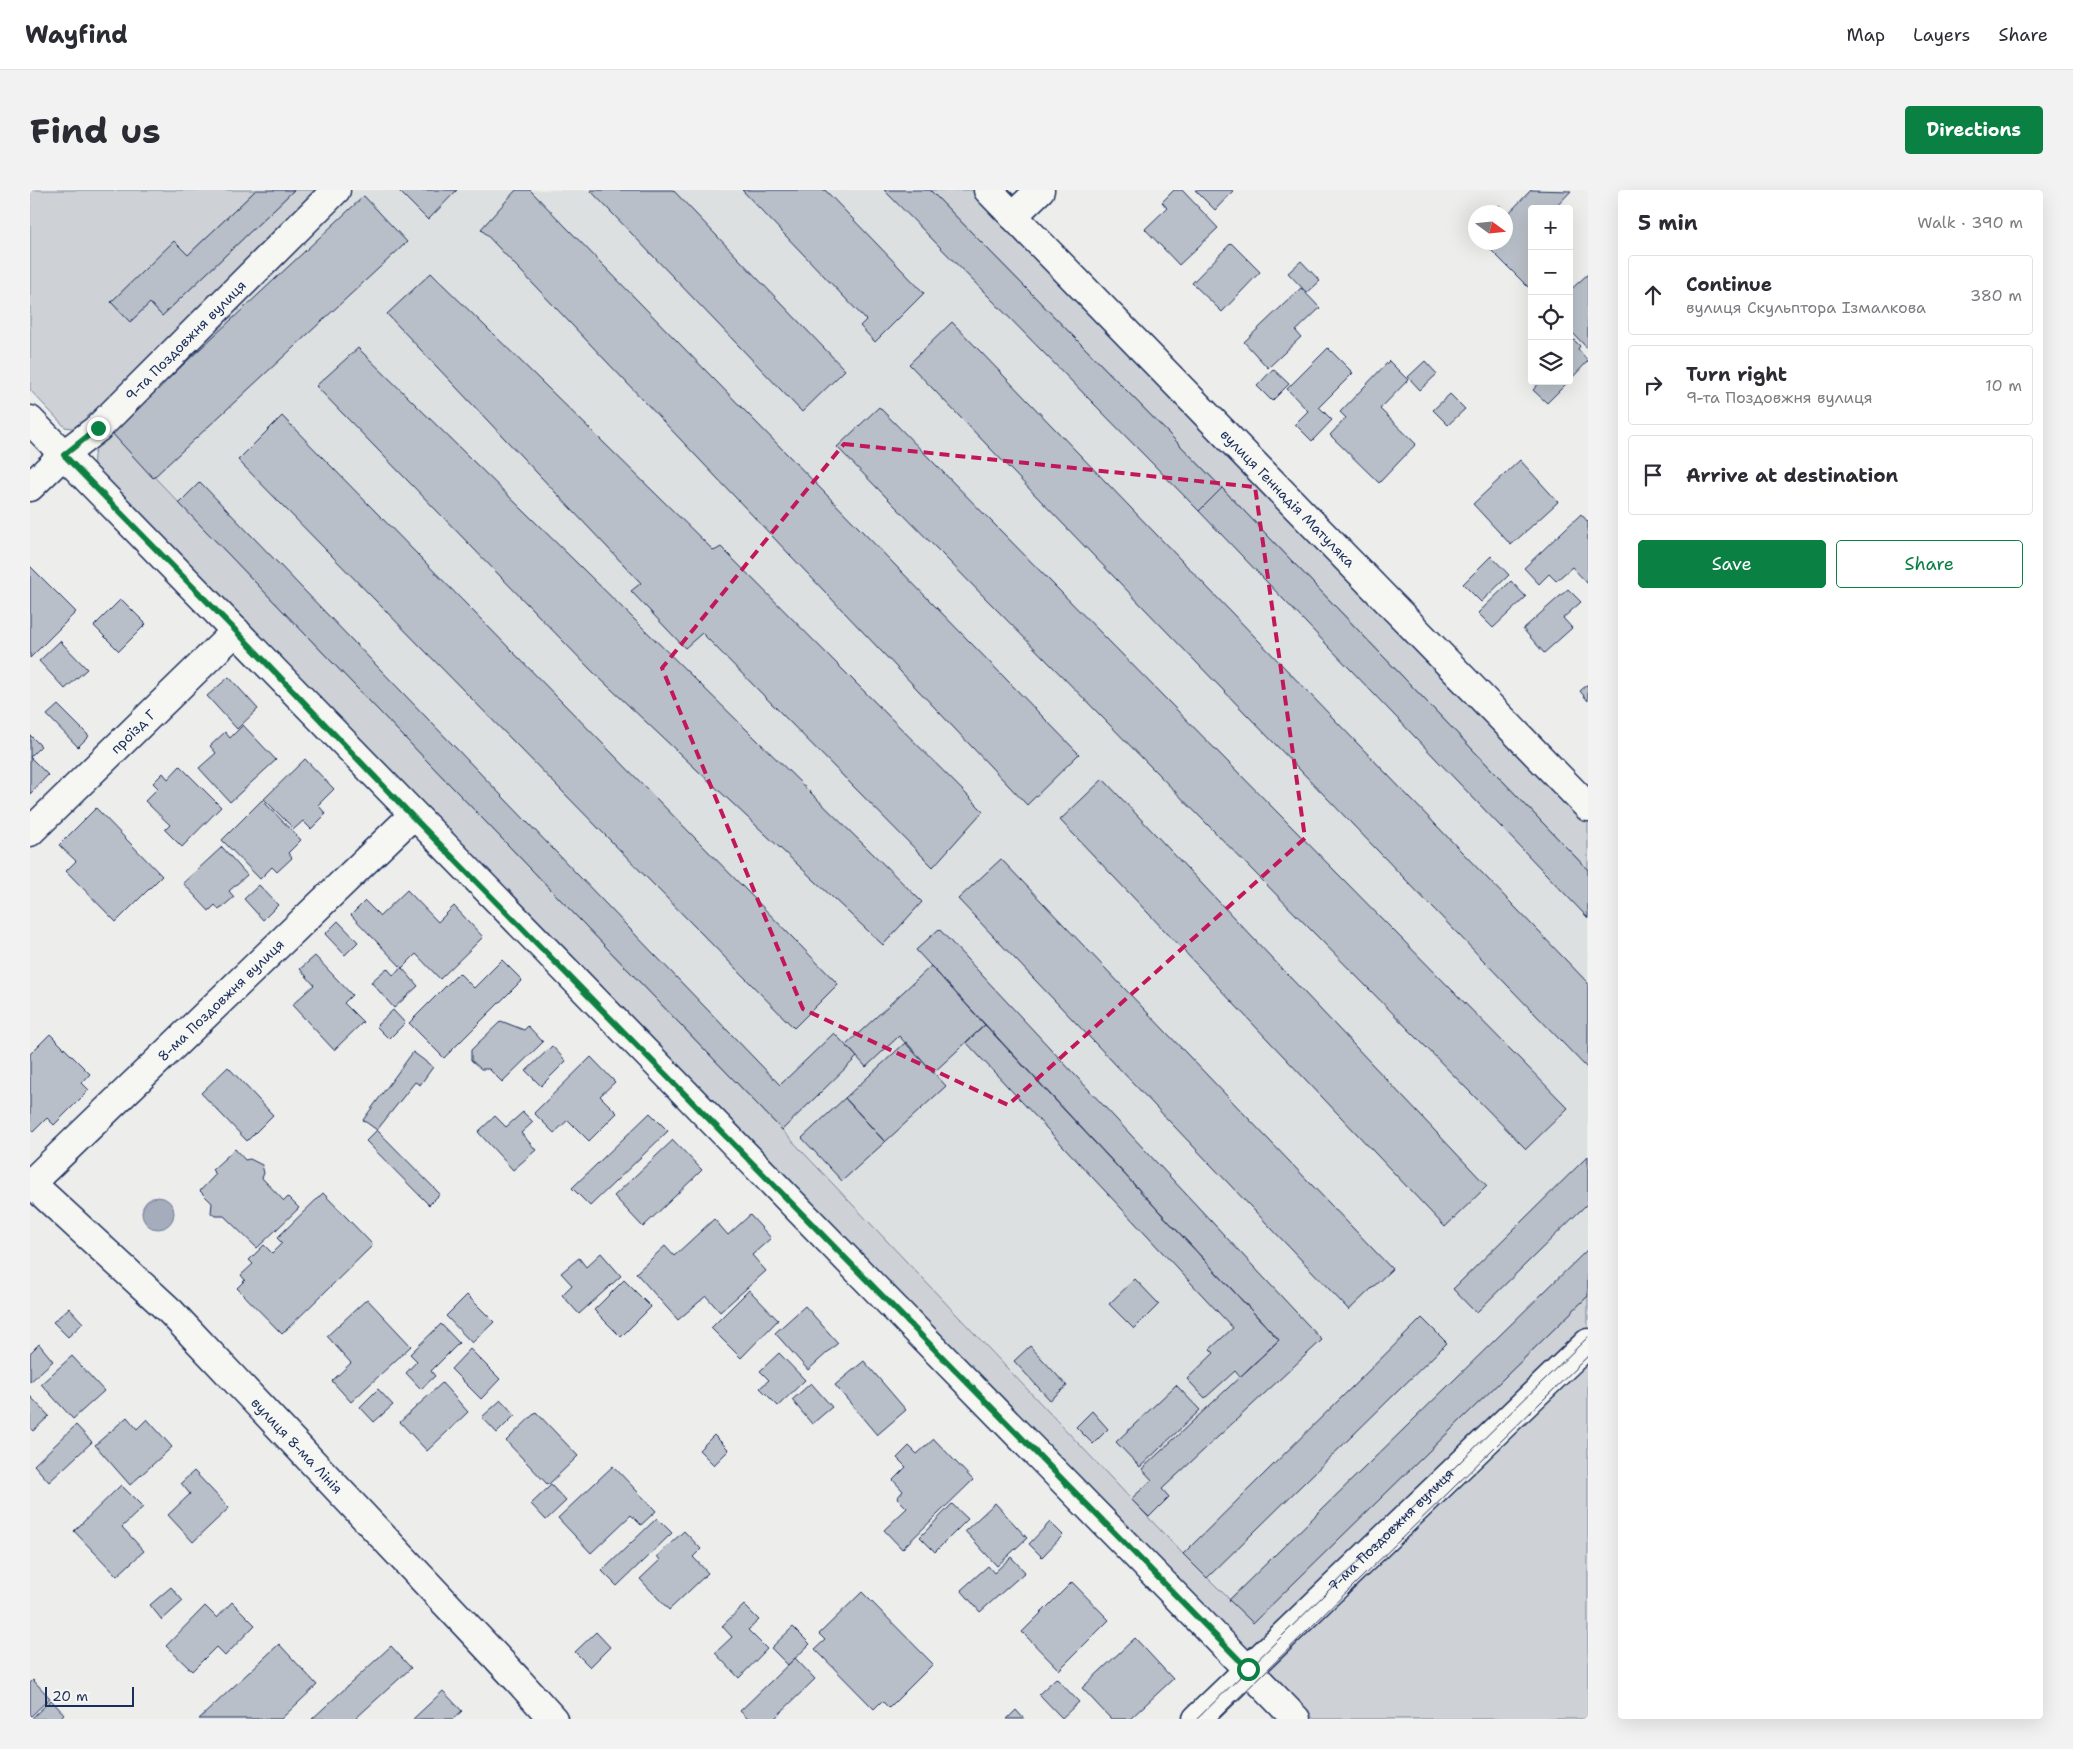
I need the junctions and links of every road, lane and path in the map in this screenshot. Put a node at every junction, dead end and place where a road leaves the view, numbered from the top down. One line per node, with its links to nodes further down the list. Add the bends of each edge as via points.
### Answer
1 (336, 190): 6 (street, 9-та Поздовжня вулиця, via 98,428)
2 (988, 190): 4 (street, вулиця Геннадія Матуляка)
3 (1040, 190): 4 (street)
4 (1013, 216): 9 (street, вулиця Геннадія Матуляка)
5 (30, 420): 6 (street)
6 (64, 455): 7 (street, 9-та Поздовжня вулиця); 8 (street)
7 (30, 488)
8 (236, 631): 10 (street); 11 (street, проїзд Г)
9 (1588, 807)
10 (412, 816): 12 (street, 8-ма Поздовжня вулиця); 14 (street)
11 (30, 832)
12 (31, 1183): 15 (street, вулиця 8-ма Лінія, via 172,1312)
13 (1588, 1343): 14 (street, 7-ма Поздовжня вулиця)
14 (1248, 1669): 16 (street, 7-ма Поздовжня вулиця); 17 (street)
15 (553, 1719)
16 (1197, 1719)
17 (1296, 1719)

